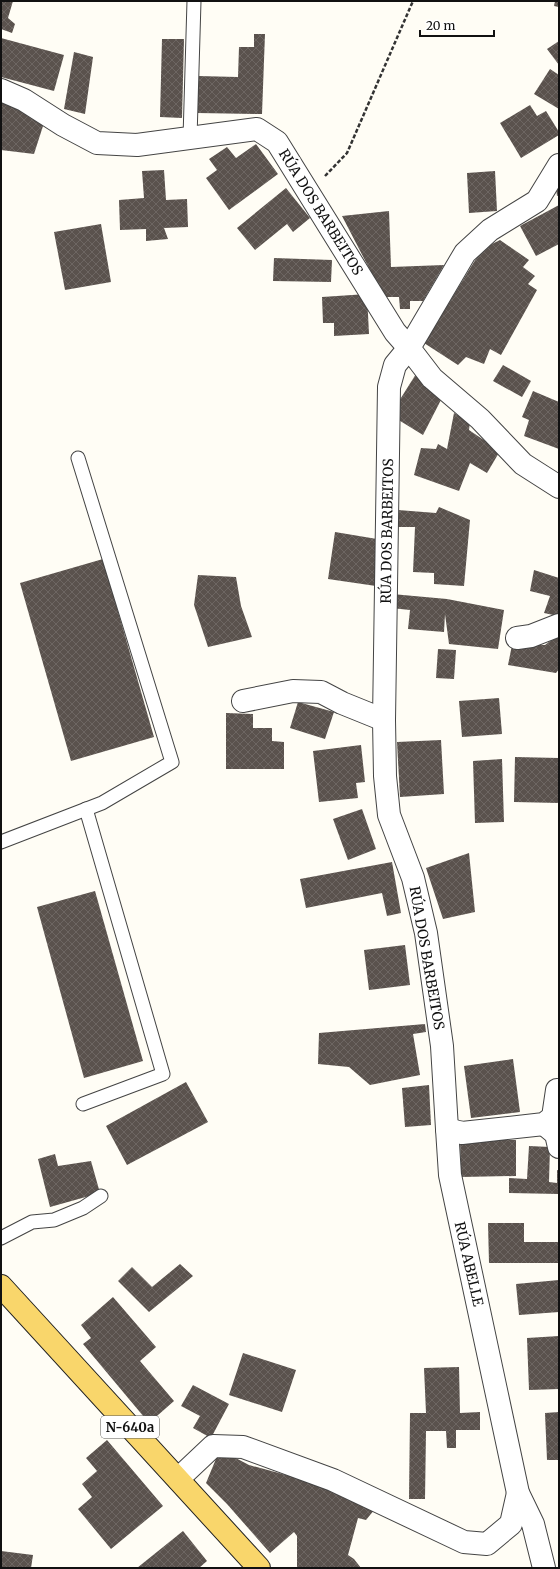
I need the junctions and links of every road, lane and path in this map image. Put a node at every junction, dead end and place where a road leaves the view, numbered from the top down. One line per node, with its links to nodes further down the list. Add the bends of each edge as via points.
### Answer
1 (194, 1): 4 (lane)
2 (413, 1): 6 (path, via 347,153 322,179)
3 (1, 90): 4 (street, RÚA DOS BARBEITOS, via 24,100 97,143 137,145)
4 (190, 138): 6 (street, RÚA DOS BARBEITOS, via 257,128 277,142)
5 (559, 165): 7 (street, via 538,202 490,230 465,253)
6 (306, 188): 7 (street, RÚA DOS BARBEITOS, via 395,332)
7 (409, 348): 9 (street, RÚA DOS BARBEITOS, via 432,378 480,419 523,464); 13 (street, RÚA DOS BARBEITOS, via 395,365 389,387)
8 (78, 458): 14 (lane, via 172,762 102,803)
9 (559, 488)
10 (559, 624): 11 (street, via 531,636)
11 (517, 638)
12 (242, 701): 13 (street, via 293,691 321,692)
13 (384, 720): 19 (street, RÚA DOS BARBEITOS, via 384,776 389,814 413,878 426,933 442,1046)
14 (86, 809): 15 (lane); 17 (lane, via 163,1074)
15 (1, 842)
16 (557, 1090): 18 (street, via 554,1117)
17 (83, 1104)
18 (544, 1124): 19 (street, via 462,1133); 20 (street, via 556,1134)
19 (448, 1129): 25 (street, RÚA ABELLE, via 450,1175)
20 (559, 1147)
21 (101, 1196): 22 (lane, via 83,1208 54,1220 32,1222)
22 (1, 1238)
23 (1, 1286): 24 (main road, N-640a)
24 (178, 1480): 25 (street, RÚA ABELLE, via 213,1446 243,1447 333,1480 464,1542 487,1544 511,1524); 26 (main road, N-640a)
25 (518, 1493): 27 (street, RÚA ABELLE, via 533,1524)
26 (259, 1568)
27 (544, 1568)

